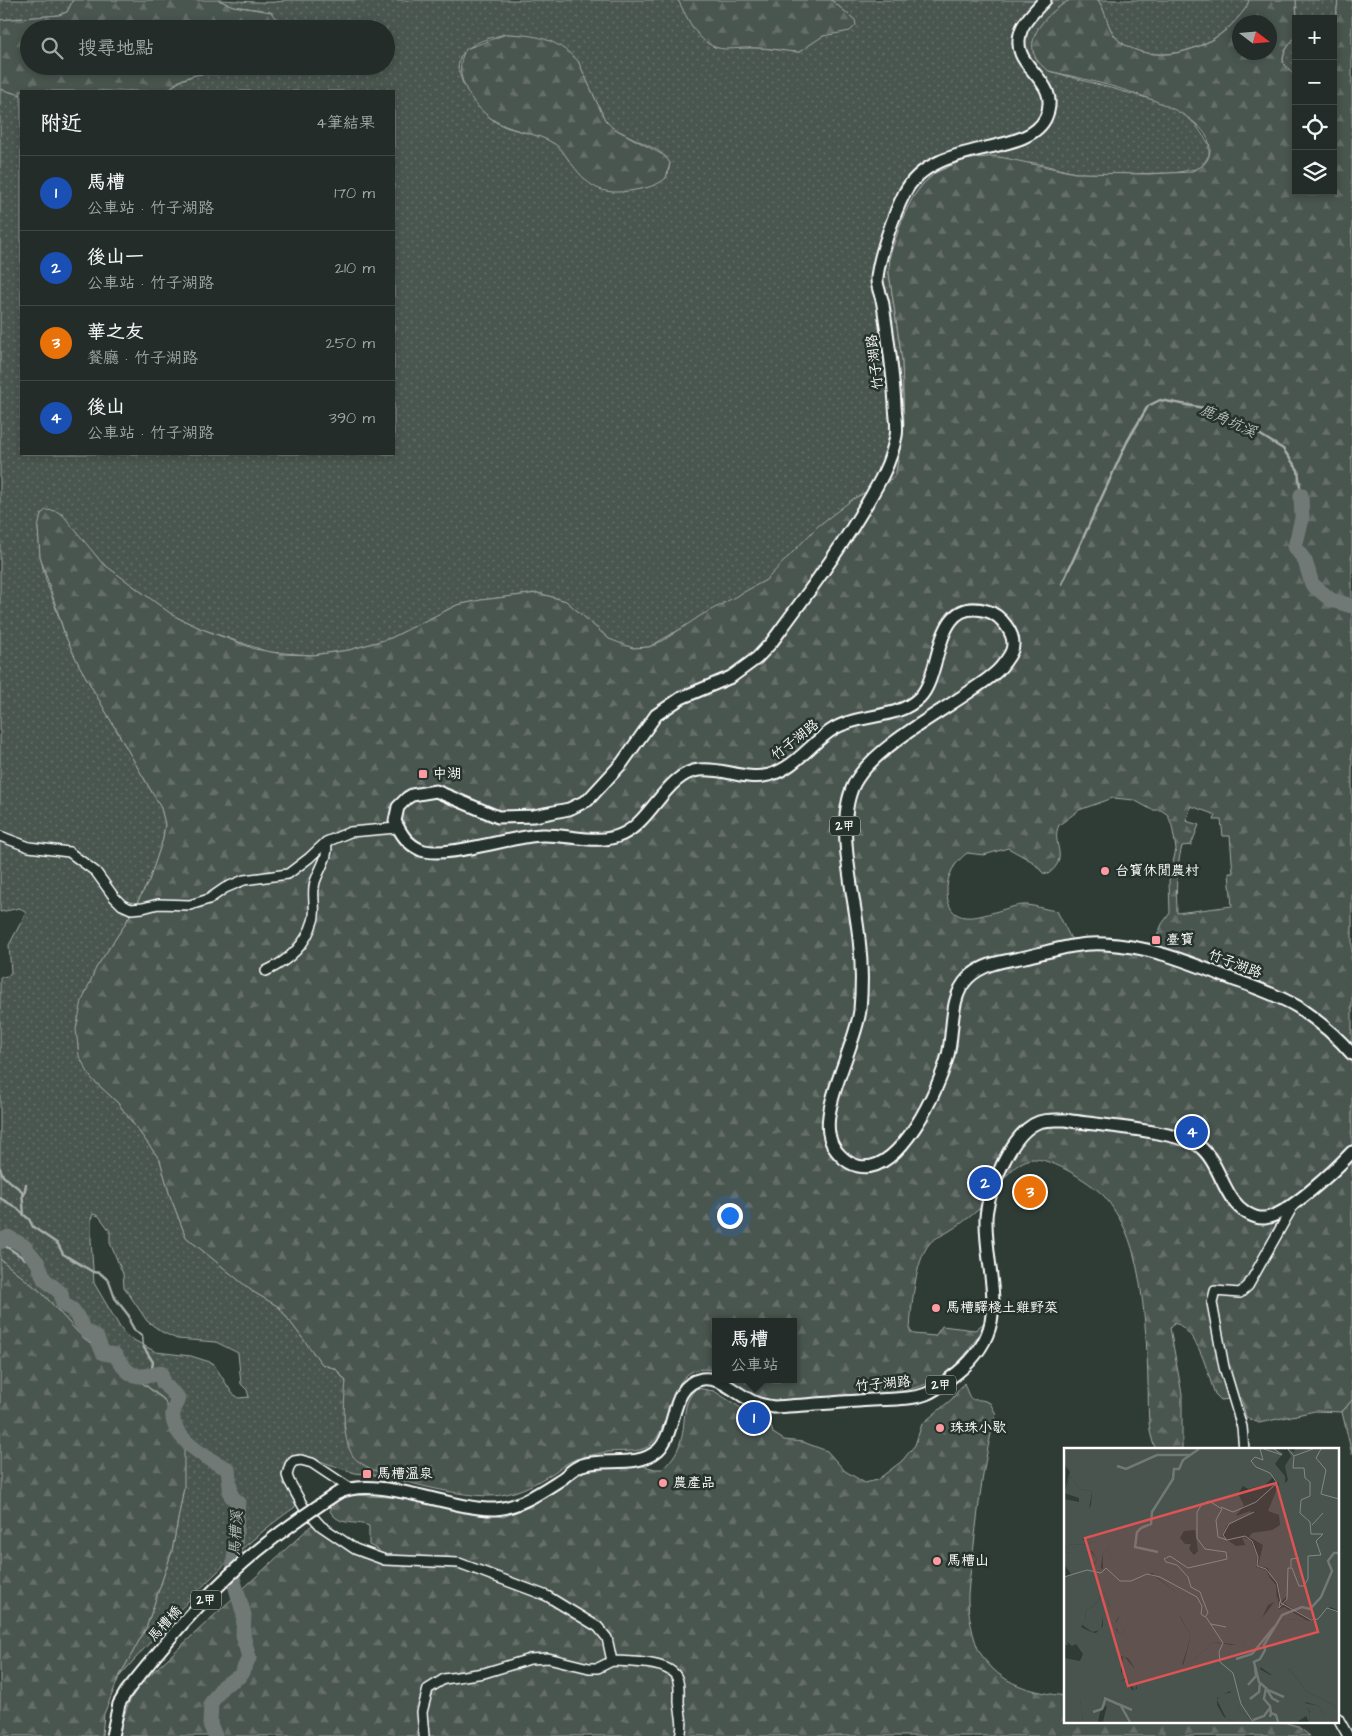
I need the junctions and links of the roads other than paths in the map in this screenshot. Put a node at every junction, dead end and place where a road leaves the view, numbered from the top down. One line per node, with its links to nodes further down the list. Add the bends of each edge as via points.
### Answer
1 (1045, 0): 2 (main road, 竹子湖路, via 1022,28 1018,47 1024,62 1041,80 1047,92 1050,106 1045,119 1037,130 1014,141 944,158 914,180 897,208 877,277 893,376 896,434 888,469 842,544 771,643 758,658 730,677 681,698 656,715 622,763 588,800 569,809 534,816 498,817 436,791 407,798 395,814)
2 (398, 828): 4 (street, via 350,832); 6 (main road, 竹子湖路 / 2甲, via 406,840 428,852 545,834 610,838 624,834 642,821 678,778 689,770 709,769 755,778 778,773 835,727 907,707 928,686 943,634 953,618 970,609 988,611 998,617 1013,637 1012,651 998,672 882,752 856,779 849,794 844,830 860,943 861,990 859,1019 829,1113 829,1137 841,1155 848,1162 864,1168 896,1153 910,1135 947,1056 956,1000 967,978 991,964 1070,946 1109,944 1167,954 1265,991 1297,1007)
3 (0, 836): 4 (street, via 29,847 69,852 96,872 114,897 131,909 158,904 190,905 209,899 244,880 288,874)
4 (326, 842): 5 (street, via 328,851 313,889 313,921 299,948 283,963)
5 (266, 971)
6 (1352, 1054)
7 (1352, 1152): 8 (main road, 竹子湖路 / 2甲)
8 (1294, 1203): 10 (main road, 竹子湖路 / 2甲, via 1276,1216 1265,1218 1243,1211 1233,1200 1210,1158 1199,1146 1187,1141 1065,1120 1038,1122 1015,1141 991,1192 986,1219 994,1306 983,1347 973,1360 926,1394 903,1398 774,1407 756,1403); 11 (street, via 1248,1286 1240,1293 1215,1291 1212,1303 1224,1367 1242,1427)
9 (712, 1381): 12 (main road, 竹子湖路 / 2甲, via 703,1379 685,1388 665,1440 644,1459 580,1465 526,1500 509,1506 495,1509 476,1507 372,1488)
10 (722, 1383)
11 (1244, 1448)
12 (348, 1487): 13 (street, via 312,1463 300,1460 290,1465 287,1475 303,1506 320,1526 355,1549 385,1560 459,1562 547,1596 598,1627 607,1638); 15 (main road, 馬槽橋 / 2甲, bridge, via 289,1526 243,1562 208,1598 126,1692 119,1704)
13 (612, 1661): 16 (street, via 598,1668 589,1668 548,1658 530,1659 484,1673 444,1679 428,1689 422,1712); 17 (street, via 672,1670 678,1679 679,1706 684,1724)
14 (1340, 1722): 18 (street)
15 (112, 1736)
16 (424, 1736)
17 (680, 1736)
18 (1348, 1736)

